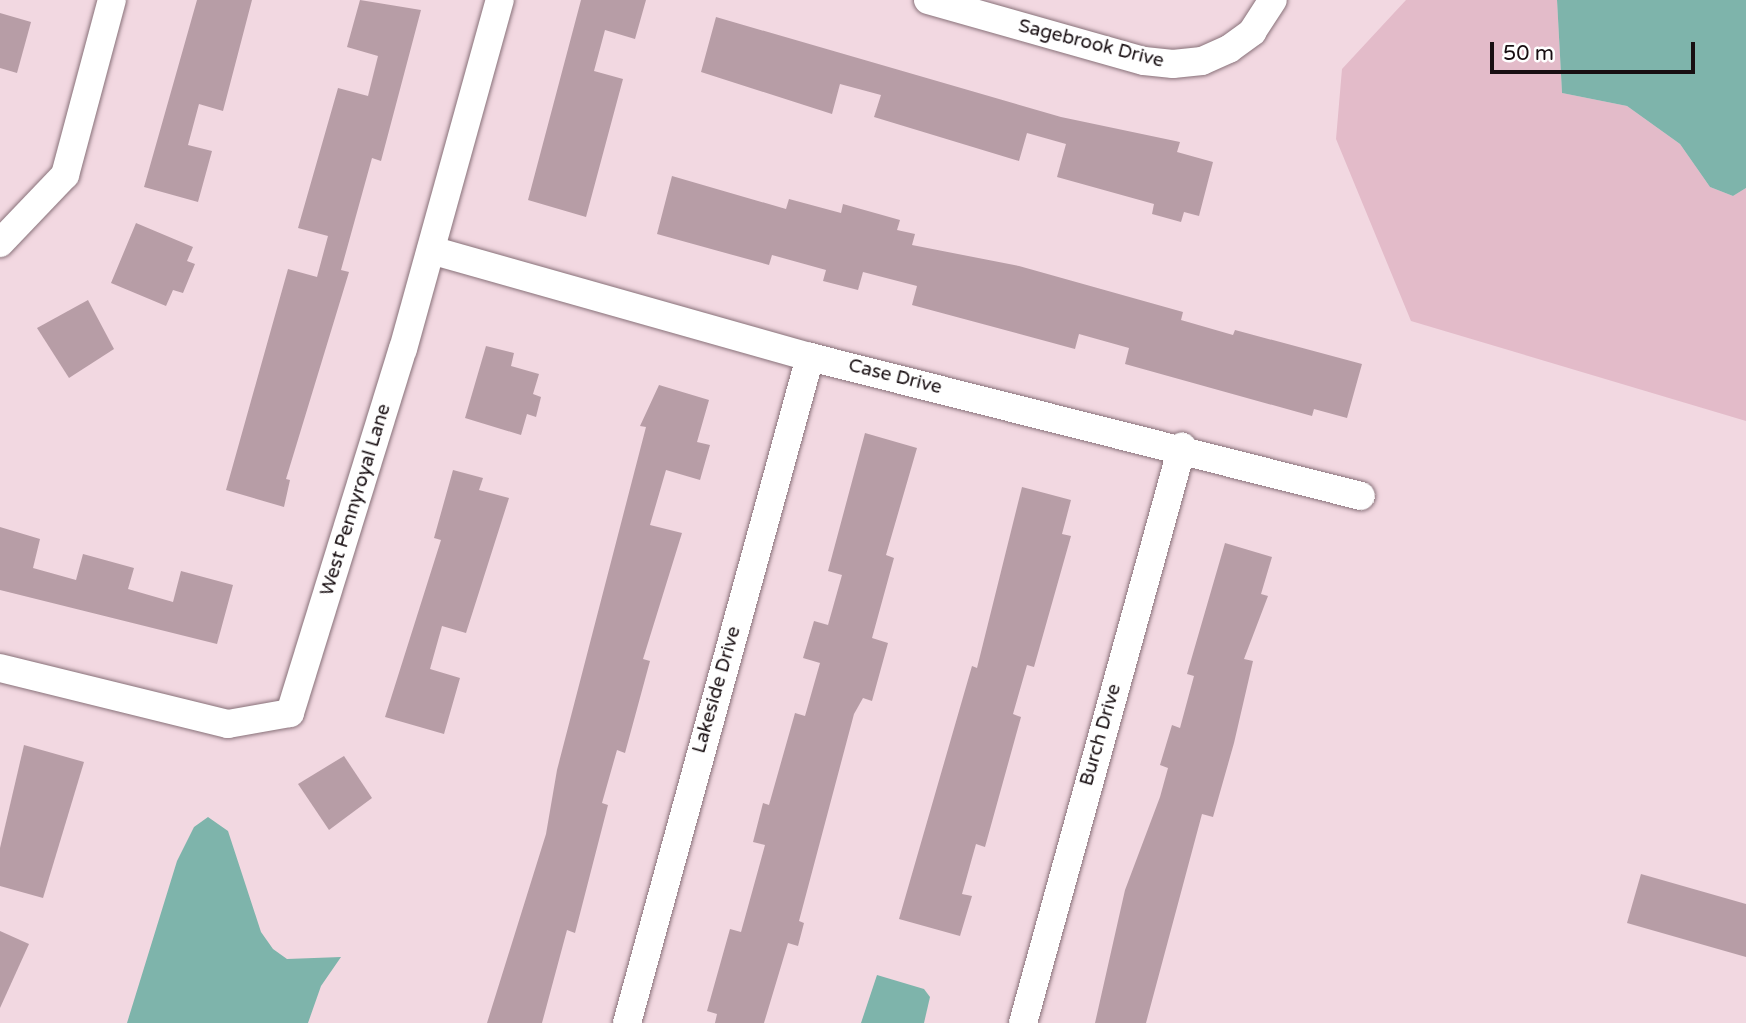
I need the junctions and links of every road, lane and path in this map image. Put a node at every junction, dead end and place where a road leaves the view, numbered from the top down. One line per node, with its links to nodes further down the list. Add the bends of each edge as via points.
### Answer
1 (112, 0): 5 (street, via 65,175)
2 (500, 0): 6 (street, West Pennyroyal Lane)
3 (928, 0): 4 (street, Sagebrook Drive, via 1144,61 1173,64 1202,61 1229,49 1252,32)
4 (1273, 0)
5 (0, 243)
6 (430, 250): 7 (street, Case Drive); 10 (street, West Pennyroyal Lane, via 290,713 228,724)
7 (810, 357): 8 (street, Case Drive); 11 (street, Lakeside Drive)
8 (1182, 447): 9 (street, Case Drive); 12 (street, Burch Drive)
9 (1361, 496)
10 (0, 668)
11 (627, 1023)
12 (1023, 1023)

